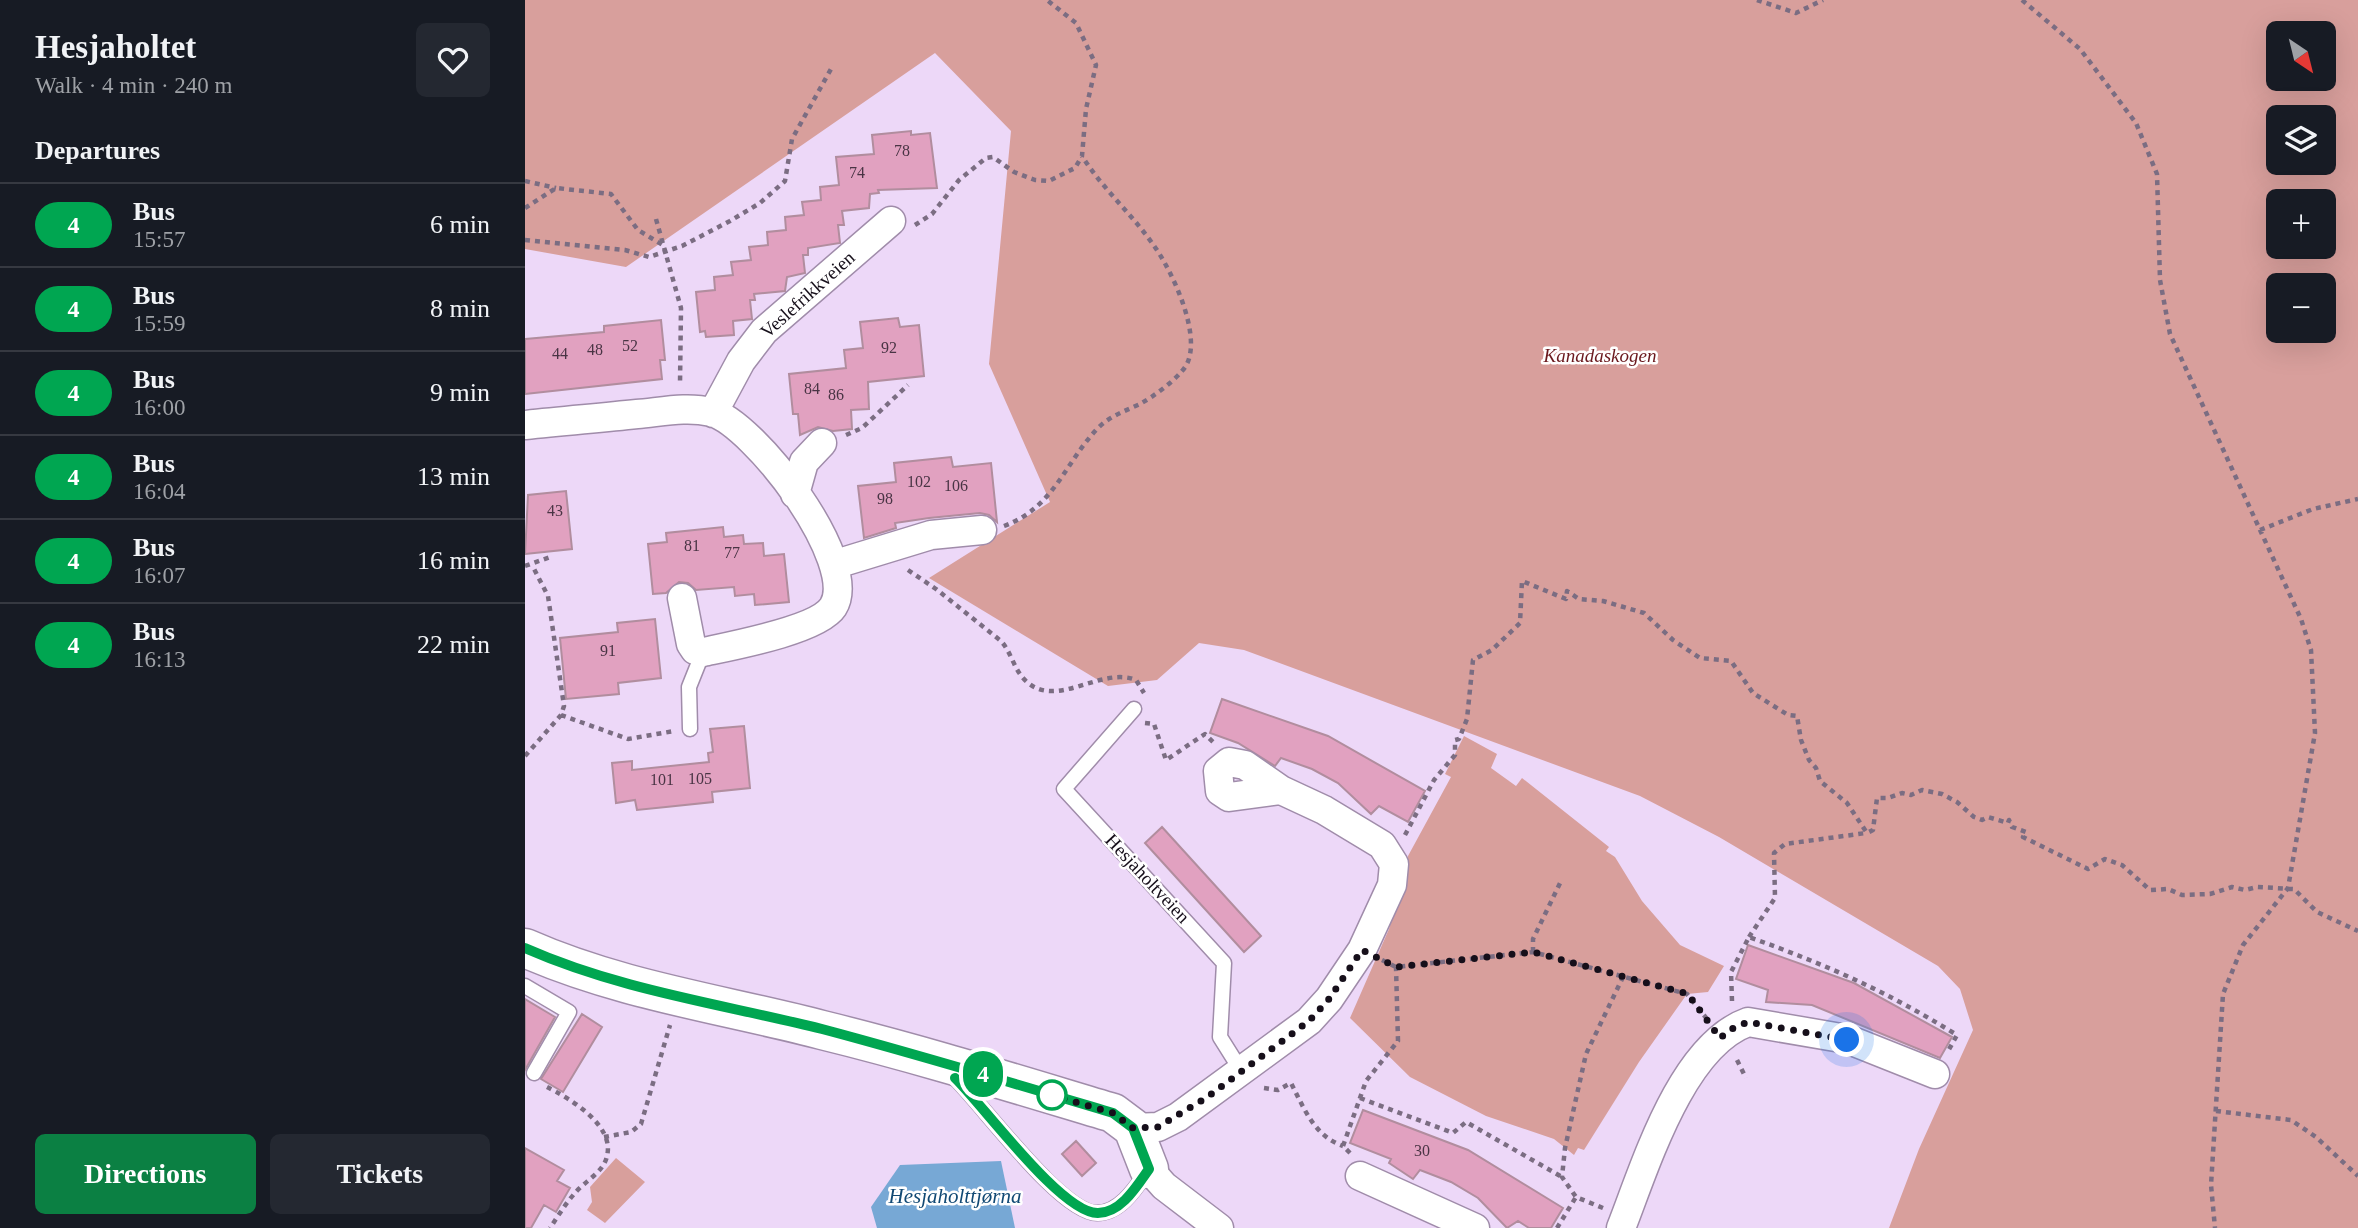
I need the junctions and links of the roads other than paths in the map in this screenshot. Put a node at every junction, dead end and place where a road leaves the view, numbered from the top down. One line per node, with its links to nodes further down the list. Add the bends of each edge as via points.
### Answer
1 (891, 221): 2 (street, Veslefrikkveien, via 764,331 741,361)
2 (713, 413): 3 (street, via 683,410); 5 (street, via 747,433)
3 (525, 425)
4 (822, 443): 5 (street, via 804,463)
5 (795, 494): 7 (street)
6 (982, 530): 7 (street, via 931,535)
7 (836, 564): 9 (street, via 840,586 823,618)
8 (683, 598): 9 (street, via 687,636 695,650)
9 (703, 652): 11 (lane, via 689,687)
10 (1134, 709): 18 (lane, Hesjaholtveien, via 1064,789 1224,963 1220,1037)
11 (690, 729)
12 (1281, 790): 18 (street, via 1382,845 1394,864 1392,885 1362,950 1329,999)
13 (525, 948): 15 (main road, via 571,968 678,998)
14 (525, 986): 16 (lane, via 569,1012)
15 (935, 1060): 19 (main road, via 1113,1113); 21 (lane, via 1054,1188 1081,1208 1098,1213 1117,1206)
16 (534, 1073)
17 (1935, 1074): 22 (street, via 1847,1040 1748,1022 1735,1027 1693,1071 1665,1117)
18 (1247, 1079): 19 (street, via 1158,1127)
19 (1133, 1128): 21 (main road)
20 (1360, 1176): 24 (street)
21 (1156, 1178): 23 (street)
22 (1623, 1223)
23 (1219, 1228)
24 (1475, 1228)

